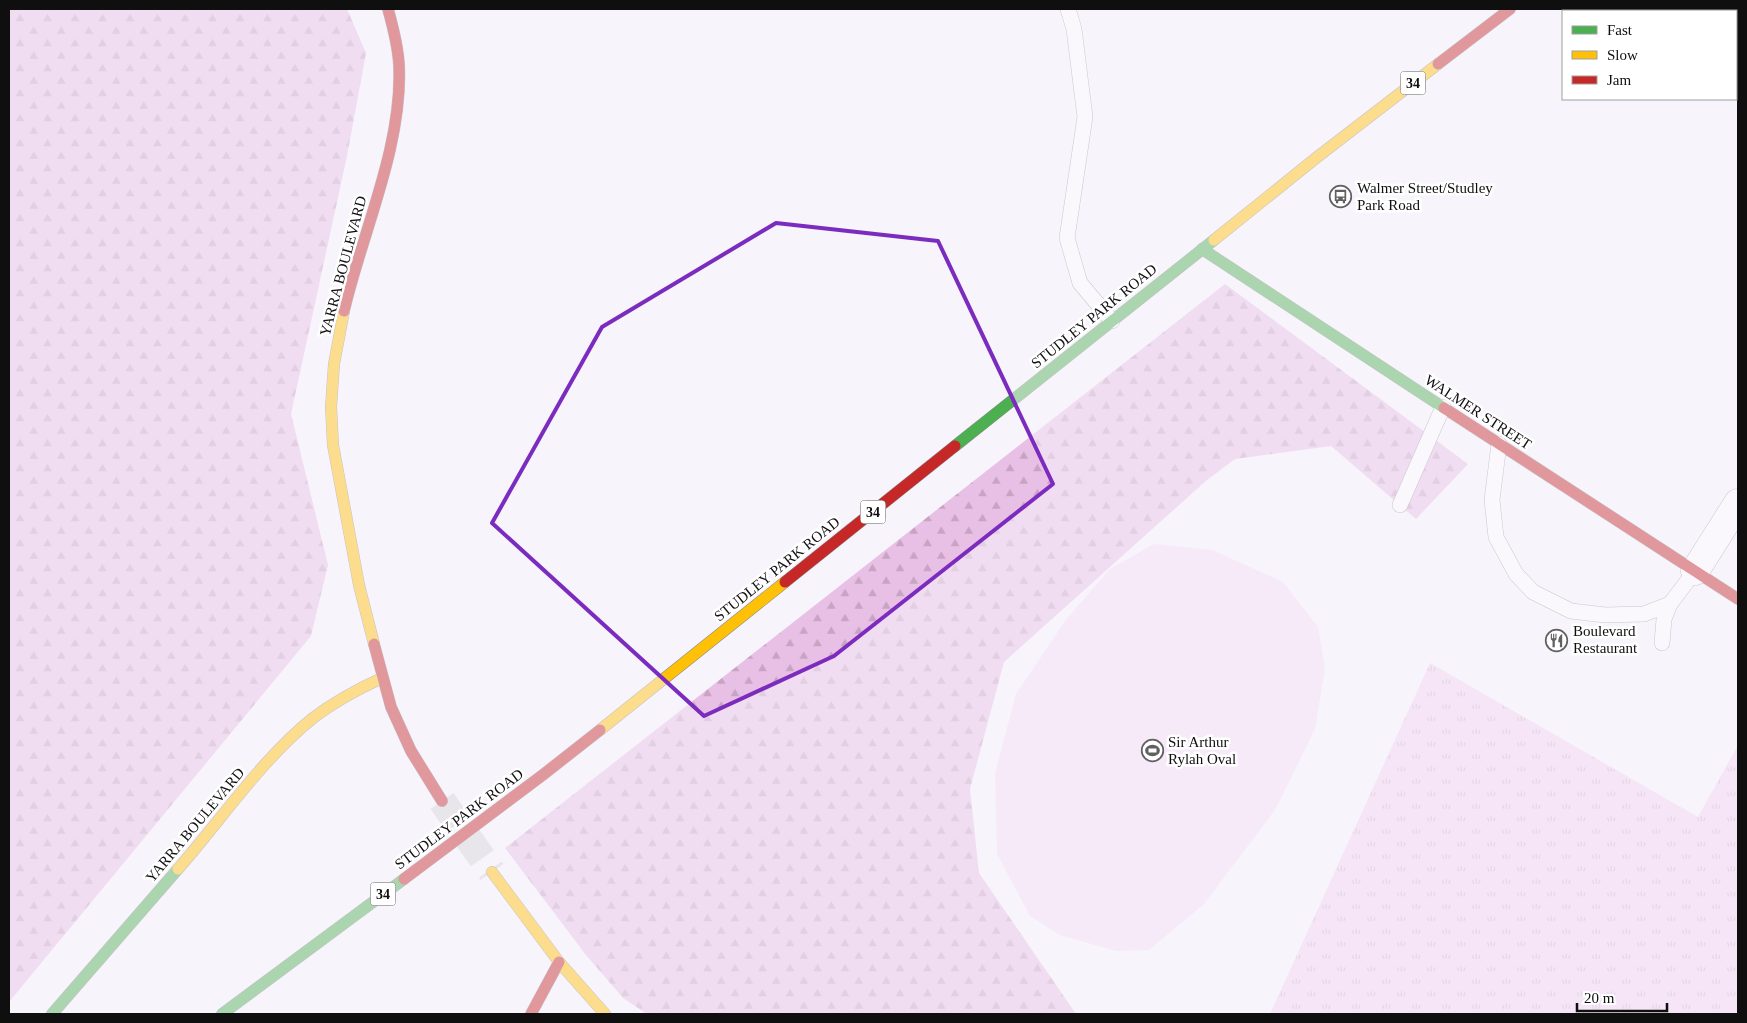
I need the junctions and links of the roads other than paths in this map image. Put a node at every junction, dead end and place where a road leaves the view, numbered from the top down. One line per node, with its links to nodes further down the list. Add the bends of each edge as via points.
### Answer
1 (388, 9): 14 (main road, YARRA BOULEVARD, via 399,66 398,106 392,140 341,324 331,408 333,445 342,497)
2 (1068, 9): 5 (lane, via 1074,29 1085,117 1066,238 1080,283)
3 (1510, 9): 4 (main road, STUDLEY PARK ROAD / 34)
4 (1202, 249): 5 (main road, STUDLEY PARK ROAD / 34); 6 (main road, WALMER STREET)
5 (1112, 321): 19 (main road, STUDLEY PARK ROAD / 34, via 544,774)
6 (1443, 407): 7 (main road, WALMER STREET); 9 (lane)
7 (1499, 444): 10 (main road, WALMER STREET); 12 (lane, via 1492,500 1496,537 1516,574 1533,592 1571,611 1604,615 1644,614)
8 (1738, 503): 10 (street)
9 (1400, 505)
10 (1695, 571): 11 (main road, WALMER STREET); 12 (lane)
11 (1738, 599)
12 (1670, 604): 13 (lane, via 1664,618)
13 (1662, 643)
14 (382, 678): 15 (main road, YARRA BOULEVARD, via 411,751); 18 (main road, YARRA BOULEVARD, via 335,703 291,738)
15 (442, 801)
16 (492, 872): 17 (main road)
17 (558, 962): 20 (main road); 21 (main road)
18 (52, 1014)
19 (222, 1014)
20 (531, 1014)
21 (605, 1014)

